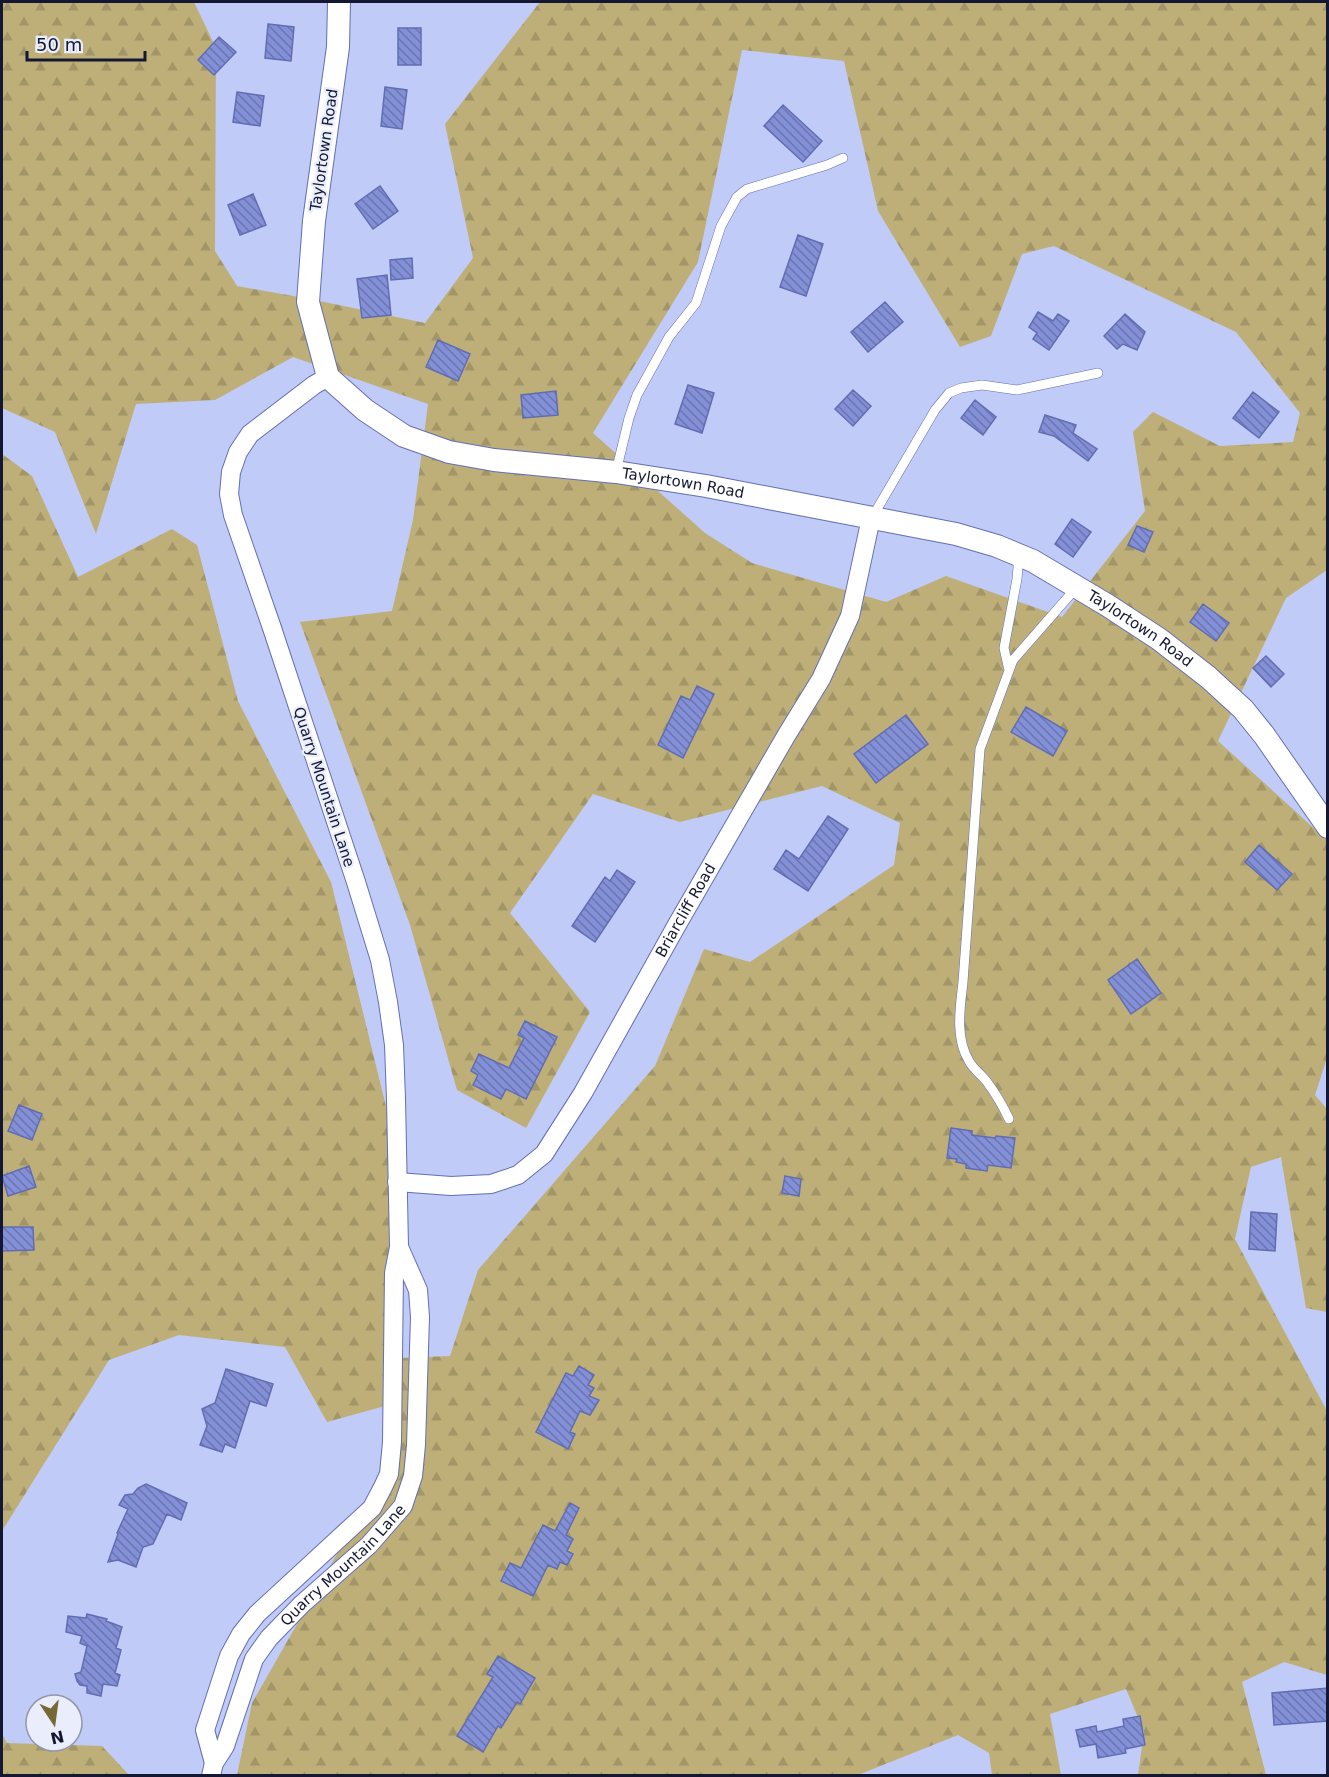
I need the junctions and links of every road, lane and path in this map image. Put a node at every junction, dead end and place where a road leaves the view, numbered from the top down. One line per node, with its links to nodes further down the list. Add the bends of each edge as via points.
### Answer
1 (339, 2): 4 (street, Taylortown Road, via 338,47 314,221 308,302)
2 (843, 158): 5 (lane, via 747,189 737,197 721,226 696,303 669,337 637,395)
3 (1098, 373): 6 (lane, via 1017,390 982,386 949,393)
4 (328, 377): 5 (street, Taylortown Road, via 365,410 404,435 449,452); 12 (street, Quarry Mountain Lane, via 249,434 234,462 229,494 232,515 380,960 394,1045)
5 (616, 472): 6 (street, Taylortown Road)
6 (871, 518): 7 (street, Taylortown Road, via 956,534); 12 (street, Briarcliff Road, via 850,616 821,679 544,1154 518,1175 491,1184)
7 (1019, 555): 8 (street, Taylortown Road); 9 (lane, via 1004,648)
8 (1077, 587): 9 (lane, via 1013,660); 10 (street, Taylortown Road, via 1160,639 1243,710)
9 (1009, 670): 11 (lane, via 980,749 960,1033 969,1063 998,1096)
10 (1328, 827)
11 (1009, 1119)
12 (397, 1182): 13 (street, Quarry Mountain Lane)
13 (399, 1246): 14 (street, Quarry Mountain Lane, via 394,1273); 15 (street, Quarry Mountain Lane, via 418,1290)
14 (391, 1455): 15 (street); 16 (street, Quarry Mountain Lane, via 389,1474 372,1508)
15 (415, 1456): 17 (street, Quarry Mountain Lane, via 403,1506 369,1545)
16 (272, 1600): 17 (street); 18 (street, Quarry Mountain Lane, via 241,1634 229,1656 205,1730)
17 (289, 1618): 18 (street, Quarry Mountain Lane, via 254,1659 225,1746)
18 (212, 1769)

